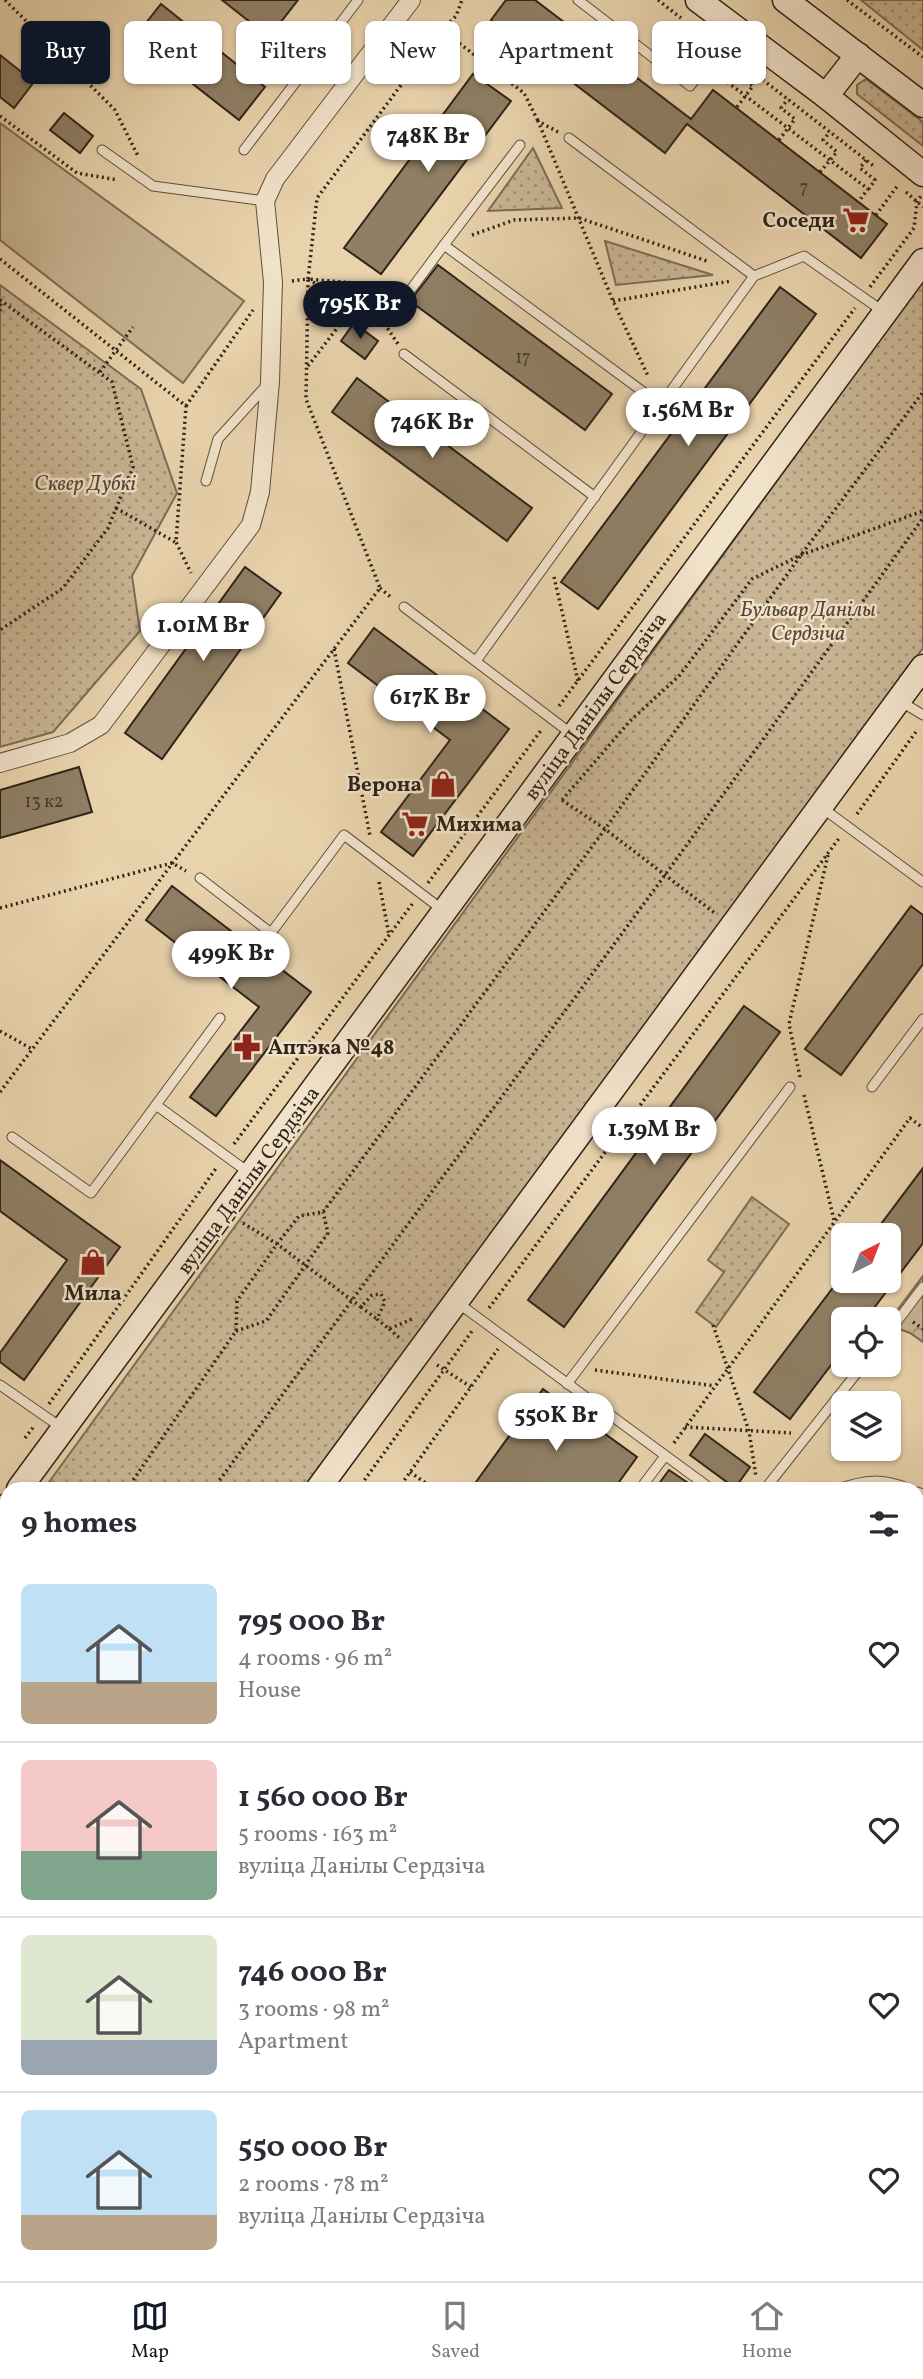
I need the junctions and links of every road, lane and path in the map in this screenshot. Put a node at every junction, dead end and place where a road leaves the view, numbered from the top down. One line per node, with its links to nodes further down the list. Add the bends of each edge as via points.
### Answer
1 (5, 0): 41 (path, via 115,110)
2 (358, 0): 35 (lane)
3 (411, 0): 43 (street, via 275,179)
4 (461, 0): 10 (path)
5 (578, 0): 15 (lane)
6 (658, 0): 11 (path)
7 (698, 0): 12 (street)
8 (785, 0): 14 (street)
9 (847, 0): 16 (path)
10 (451, 21)
11 (685, 21)
12 (715, 21)
13 (460, 44): 28 (path, via 524,93)
14 (859, 55): 23 (street); 25 (street)
15 (652, 57)
16 (923, 57)
17 (766, 60): 23 (street)
18 (766, 82): 24 (path)
19 (402, 84): 54 (path, via 317,198)
20 (730, 84): 22 (path)
21 (750, 84): 22 (path)
22 (746, 96): 26 (path); 29 (path)
23 (827, 96): 40 (street)
24 (788, 99): 29 (path, via 781,108 795,119); 30 (path)
25 (923, 105)
26 (737, 107)
27 (0, 116): 41 (path, via 77,173)
28 (538, 121): 31 (path); 48 (path)
29 (788, 128): 32 (path); 36 (path)
30 (830, 132): 36 (path, via 823,140 837,152); 37 (path)
31 (569, 138): 53 (lane)
32 (779, 140)
33 (520, 145): 49 (lane)
34 (102, 150): 41 (lane)
35 (244, 150)
36 (830, 160): 39 (path); 42 (path)
37 (866, 160): 38 (path); 42 (path, via 860,169 875,180)
38 (877, 169)
39 (820, 172)
40 (922, 185): 45 (path)
41 (153, 186): 43 (lane)
42 (868, 190): 44 (path)
43 (264, 201): 55 (street)
44 (859, 201)
45 (917, 202): 46 (path); 47 (path, via 898,185); 58 (path, via 914,228)
46 (923, 208)
47 (876, 215)
48 (579, 218): 49 (path, via 514,220); 52 (path); 59 (path)
49 (444, 245): 57 (lane); 71 (lane)
50 (0, 259): 65 (path)
51 (923, 261): 63 (street, вуліца Данілы Сердзіча)
52 (716, 264)
53 (754, 276): 58 (lane, via 804,256); 59 (path); 71 (lane)
54 (308, 279): 56 (path); 61 (path); 67 (path)
55 (273, 282): 69 (street); 72 (path)
56 (380, 285): 57 (path); 61 (path)
57 (412, 288)
58 (863, 297): 63 (lane); 87 (path)
59 (613, 301): 71 (path)
60 (0, 302): 62 (path); 68 (path)
61 (354, 306): 66 (path, via 386,326); 67 (path)
62 (0, 311)
63 (885, 312): 92 (street, вуліца Данілы Сердзіча)
64 (133, 327): 65 (path)
65 (116, 351): 68 (path); 72 (path)
66 (404, 354): 74 (lane)
67 (307, 368): 84 (path, via 306,399 380,589)
68 (100, 372): 75 (path, via 112,382 133,467)
69 (270, 382): 73 (lane, via 218,439); 81 (street, via 260,492 251,525)
70 (923, 392): 79 (path)
71 (661, 405): 74 (lane)
72 (186, 406): 78 (path)
73 (205, 481)
74 (596, 497): 80 (lane)
75 (117, 508): 78 (path); 83 (path, via 108,528 63,588)
76 (923, 511): 79 (path)
77 (923, 518): 103 (path)
78 (176, 542): 81 (path)
79 (801, 555): 96 (path, via 752,579 679,677 630,720); 99 (path)
80 (550, 558): 85 (lane); 87 (path)
81 (201, 591): 93 (street, via 101,725 69,743)
82 (404, 607): 85 (lane)
83 (0, 630)
84 (334, 649): 101 (path); 102 (path)
85 (476, 661): 90 (lane)
86 (923, 667): 88 (street)
87 (578, 681): 90 (path)
88 (899, 700): 89 (lane); 97 (street)
89 (923, 715)
90 (550, 718): 92 (lane); 94 (path)
91 (923, 722): 98 (path)
92 (573, 736): 95 (street, вуліца Данілы Сердзіча)
93 (0, 763)
94 (515, 765): 95 (path); 106 (path)
95 (538, 783): 96 (path); 109 (street, вуліца Данілы Сердзіча)
96 (562, 800): 99 (path)
97 (819, 806): 98 (lane); 133 (street)
98 (848, 826): 100 (path); 105 (lane)
99 (605, 829): 103 (path); 127 (path)
100 (828, 853): 115 (path, via 789,1024); 137 (path)
101 (374, 858): 104 (lane, via 344,835 271,933); 106 (lane); 110 (path)
102 (173, 863): 104 (path); 107 (path); 114 (path)
103 (665, 875): 108 (path); 132 (path)
104 (200, 878)
105 (923, 882)
106 (420, 893): 109 (lane); 110 (path)
107 (0, 908)
108 (707, 908)
109 (444, 911): 124 (street, вуліца Данілы Сердзіча)
110 (389, 935): 123 (path)
111 (220, 1018): 120 (lane)
112 (923, 1019): 117 (lane)
113 (0, 1031): 114 (path)
114 (32, 1049): 119 (path)
115 (800, 1077)
116 (790, 1087): 146 (lane)
117 (873, 1087)
118 (803, 1091): 128 (path)
119 (0, 1092)
120 (156, 1105): 122 (lane, via 91,1193); 123 (lane)
121 (923, 1128): 128 (path, via 910,1118)
122 (12, 1138)
123 (225, 1156): 124 (lane); 125 (path)
124 (251, 1175): 126 (street, вуліца Данілы Сердзіча)
125 (196, 1195): 126 (path); 150 (path)
126 (224, 1212): 129 (path); 152 (street, вуліца Данілы Сердзіча)
127 (323, 1212): 129 (path, via 299,1216); 130 (path, via 328,1233)
128 (834, 1222): 143 (path)
129 (277, 1244): 130 (path); 140 (path, via 237,1301)
130 (306, 1265): 132 (path); 140 (path, via 266,1321)
131 (923, 1287): 135 (lane)
132 (352, 1300): 134 (path); 161 (path)
133 (456, 1302): 137 (lane); 142 (street)
134 (361, 1307): 136 (path); 136 (path, via 372,1296 382,1294 385,1302)
135 (901, 1316)
136 (377, 1319): 139 (path)
137 (480, 1320): 141 (lane); 144 (path)
138 (713, 1325): 143 (path)
139 (389, 1329): 142 (path); 142 (path, via 415,1321)
140 (236, 1331): 160 (path)
141 (505, 1339): 146 (lane); 149 (path)
142 (414, 1349): 144 (path); 162 (street)
143 (728, 1368): 148 (path); 153 (path)
144 (444, 1369): 149 (path); 163 (path)
145 (854, 1377): 168 (lane)
146 (570, 1380): 148 (path, via 594,1370); 156 (lane)
147 (0, 1385): 150 (lane)
148 (715, 1386): 151 (path)
149 (471, 1387): 157 (path)
150 (42, 1414): 152 (lane); 155 (path)
151 (685, 1427): 153 (path); 156 (path)
152 (64, 1429): 159 (street, вуліца Данілы Сердзіча)
153 (749, 1431): 154 (path); 158 (path)
154 (795, 1433)
155 (21, 1444)
156 (665, 1456): 166 (lane); 167 (lane)
157 (410, 1472): 164 (path); 165 (path)
158 (756, 1479)
159 (24, 1482)
160 (132, 1482)
161 (218, 1482)
162 (326, 1482)
163 (363, 1482)
164 (403, 1482)
165 (424, 1482)
166 (645, 1482)
167 (701, 1482)
168 (771, 1482)
169 (856, 1482): 170 (lane)
170 (891, 1482)

